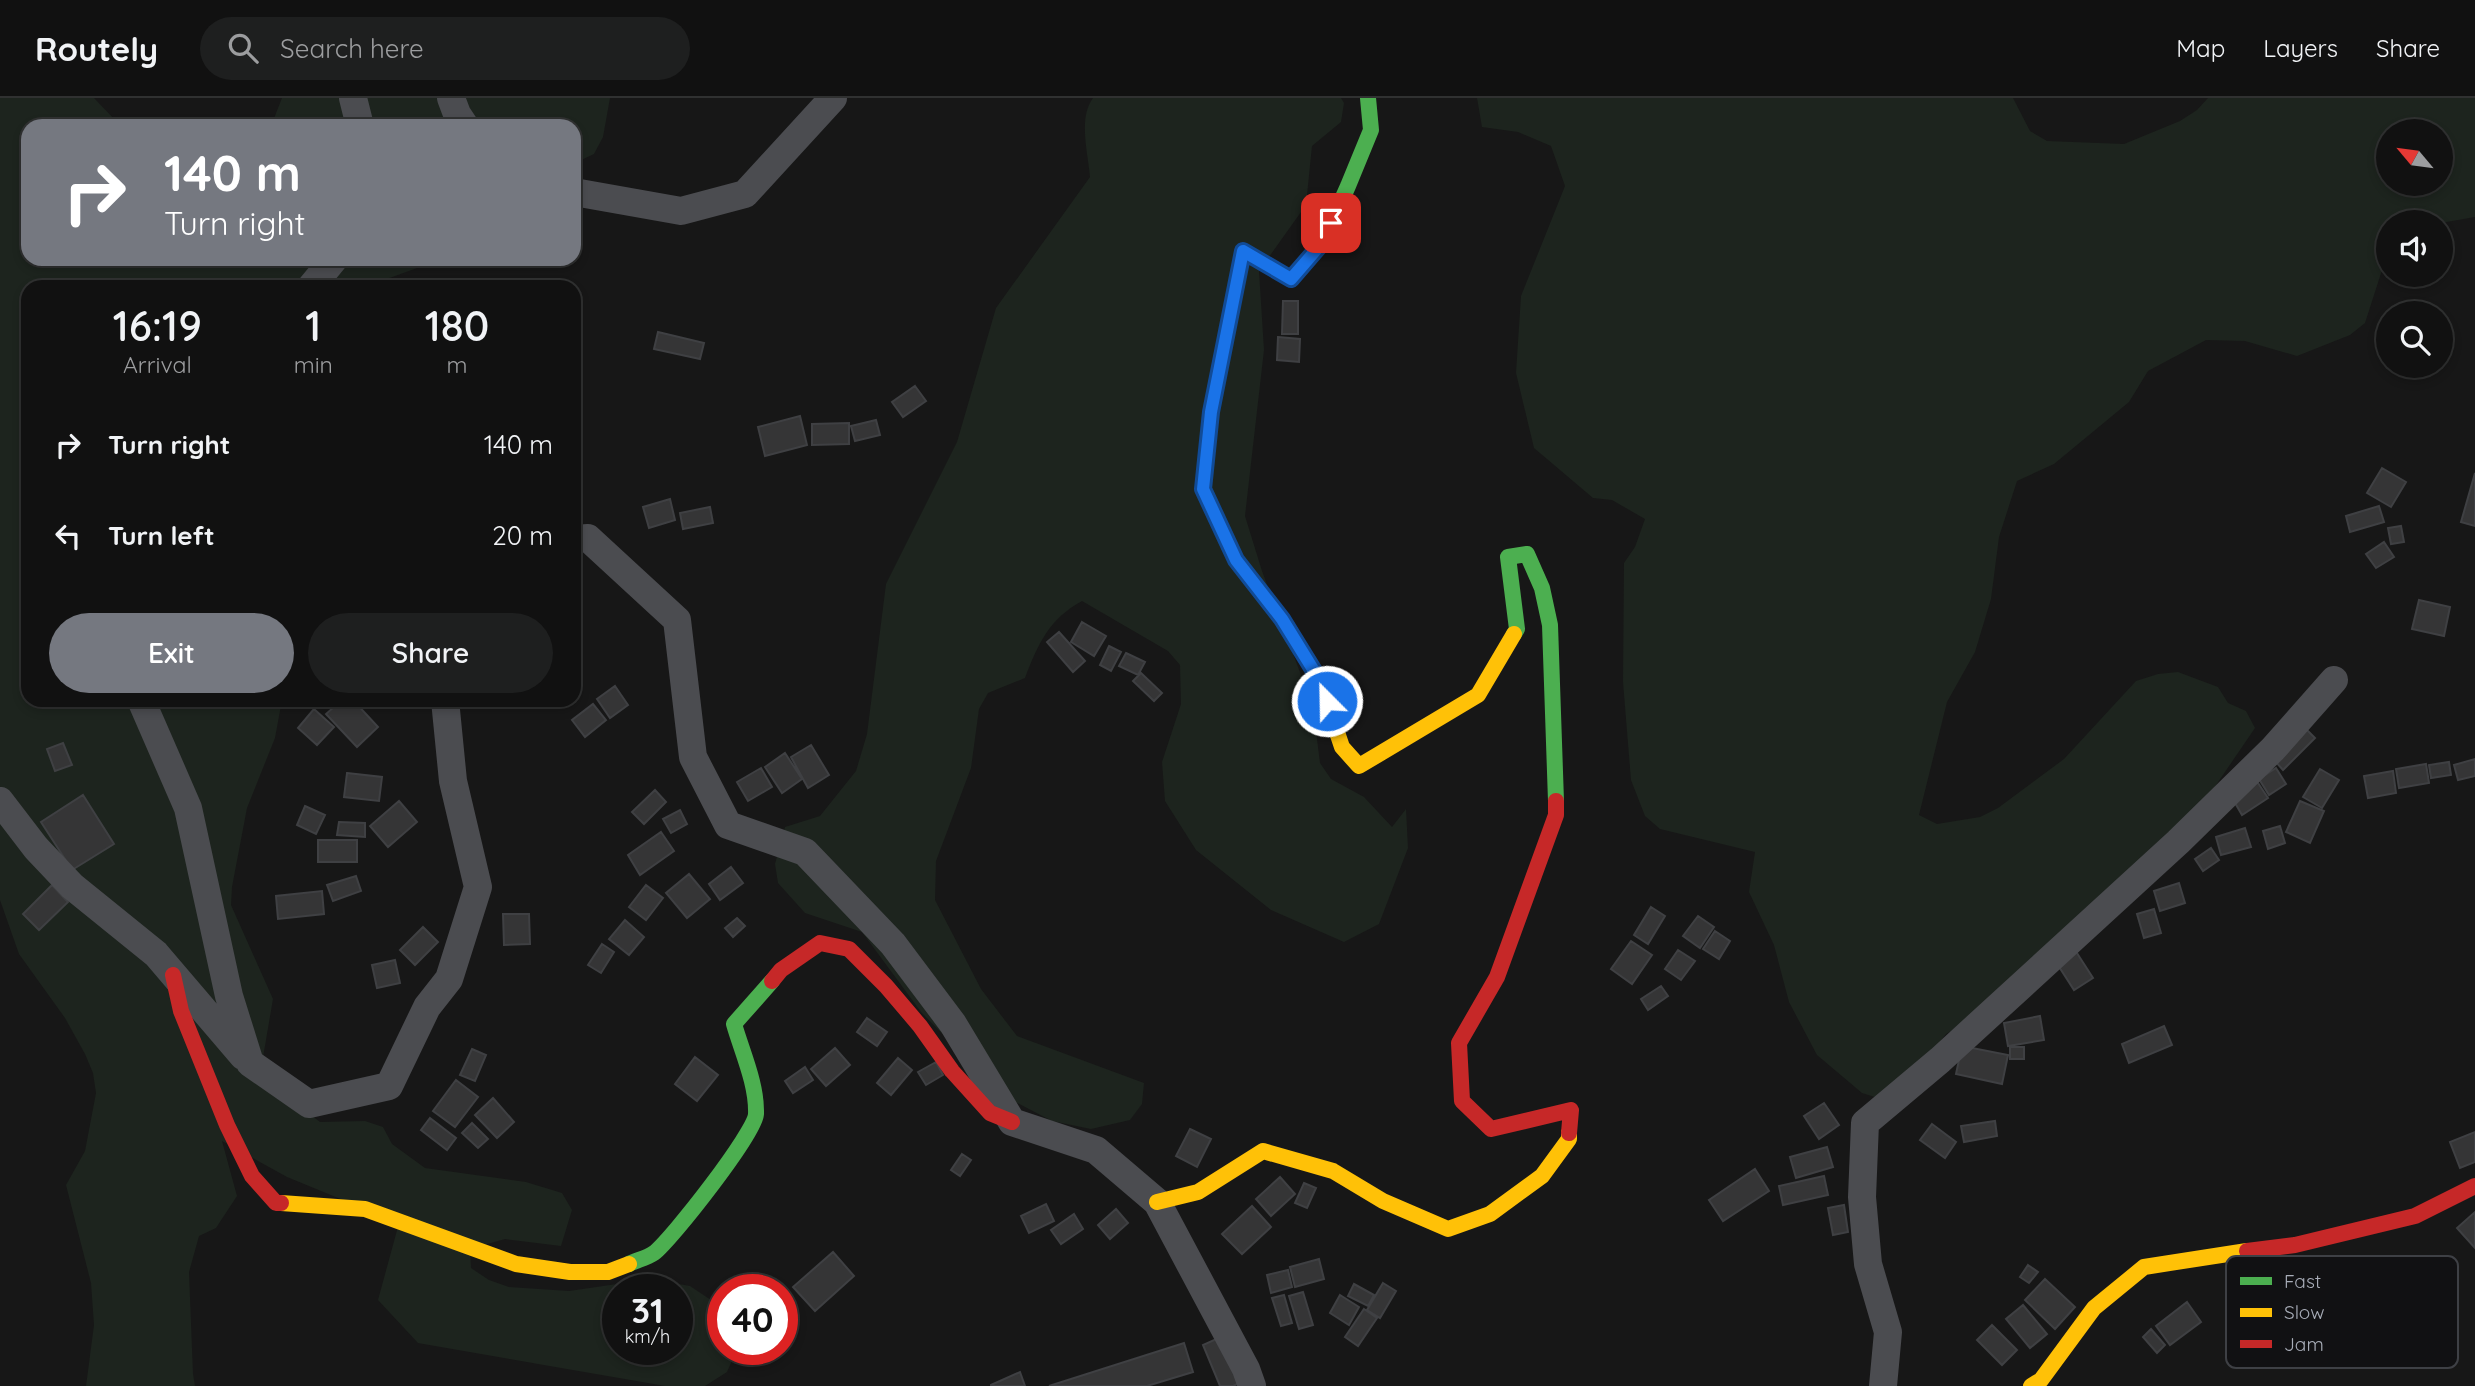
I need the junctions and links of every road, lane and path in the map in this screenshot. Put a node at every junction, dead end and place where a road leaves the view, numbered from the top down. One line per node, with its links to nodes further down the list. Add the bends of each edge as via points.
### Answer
1 (353, 98): 5 (street)
2 (451, 98): 6 (street)
3 (833, 98): 7 (street, via 745,194 681,211)
4 (1368, 98): 19 (street, via 1371,130 1323,242 1291,279 1243,251 1211,412 1203,489 1236,560 1282,619 1319,679 1342,747 1359,766 1478,695 1517,629 1508,557 1527,554 1542,588 1549,625 1556,815 1497,976 1458,1043 1462,1101 1491,1129 1571,1110 1569,1139 1542,1176 1490,1214 1448,1229 1383,1201 1333,1171 1263,1151 1198,1192)
5 (358, 119)
6 (460, 119)
7 (581, 193)
8 (328, 266): 9 (street)
9 (317, 280)
10 (581, 538): 17 (street, via 588,538 677,620 693,757 729,825 805,852 884,934 953,1024)
11 (2334, 680): 21 (street, via 2273,750 2178,842 1865,1123 1862,1197 1868,1264 1888,1332)
12 (144, 707): 16 (street, via 188,808 229,996)
13 (446, 707): 16 (street, via 453,781 478,887 449,979 427,1007 389,1086 309,1104)
14 (0, 801): 15 (street, via 72,886 156,954)
15 (173, 975): 16 (street); 17 (street, via 181,1012 227,1125 252,1175 276,1203 365,1209 516,1264 608,1272 653,1254 687,1218 756,1116 734,1024 780,971 820,943 849,948 990,1113)
16 (250, 1063)
17 (1012, 1122): 19 (street, via 1096,1150)
18 (2475, 1186): 22 (street, via 2415,1216 2295,1245 2144,1267 2094,1308 2041,1380)
19 (1157, 1202): 20 (street)
20 (1252, 1386)
21 (1883, 1386)
22 (2031, 1386)

